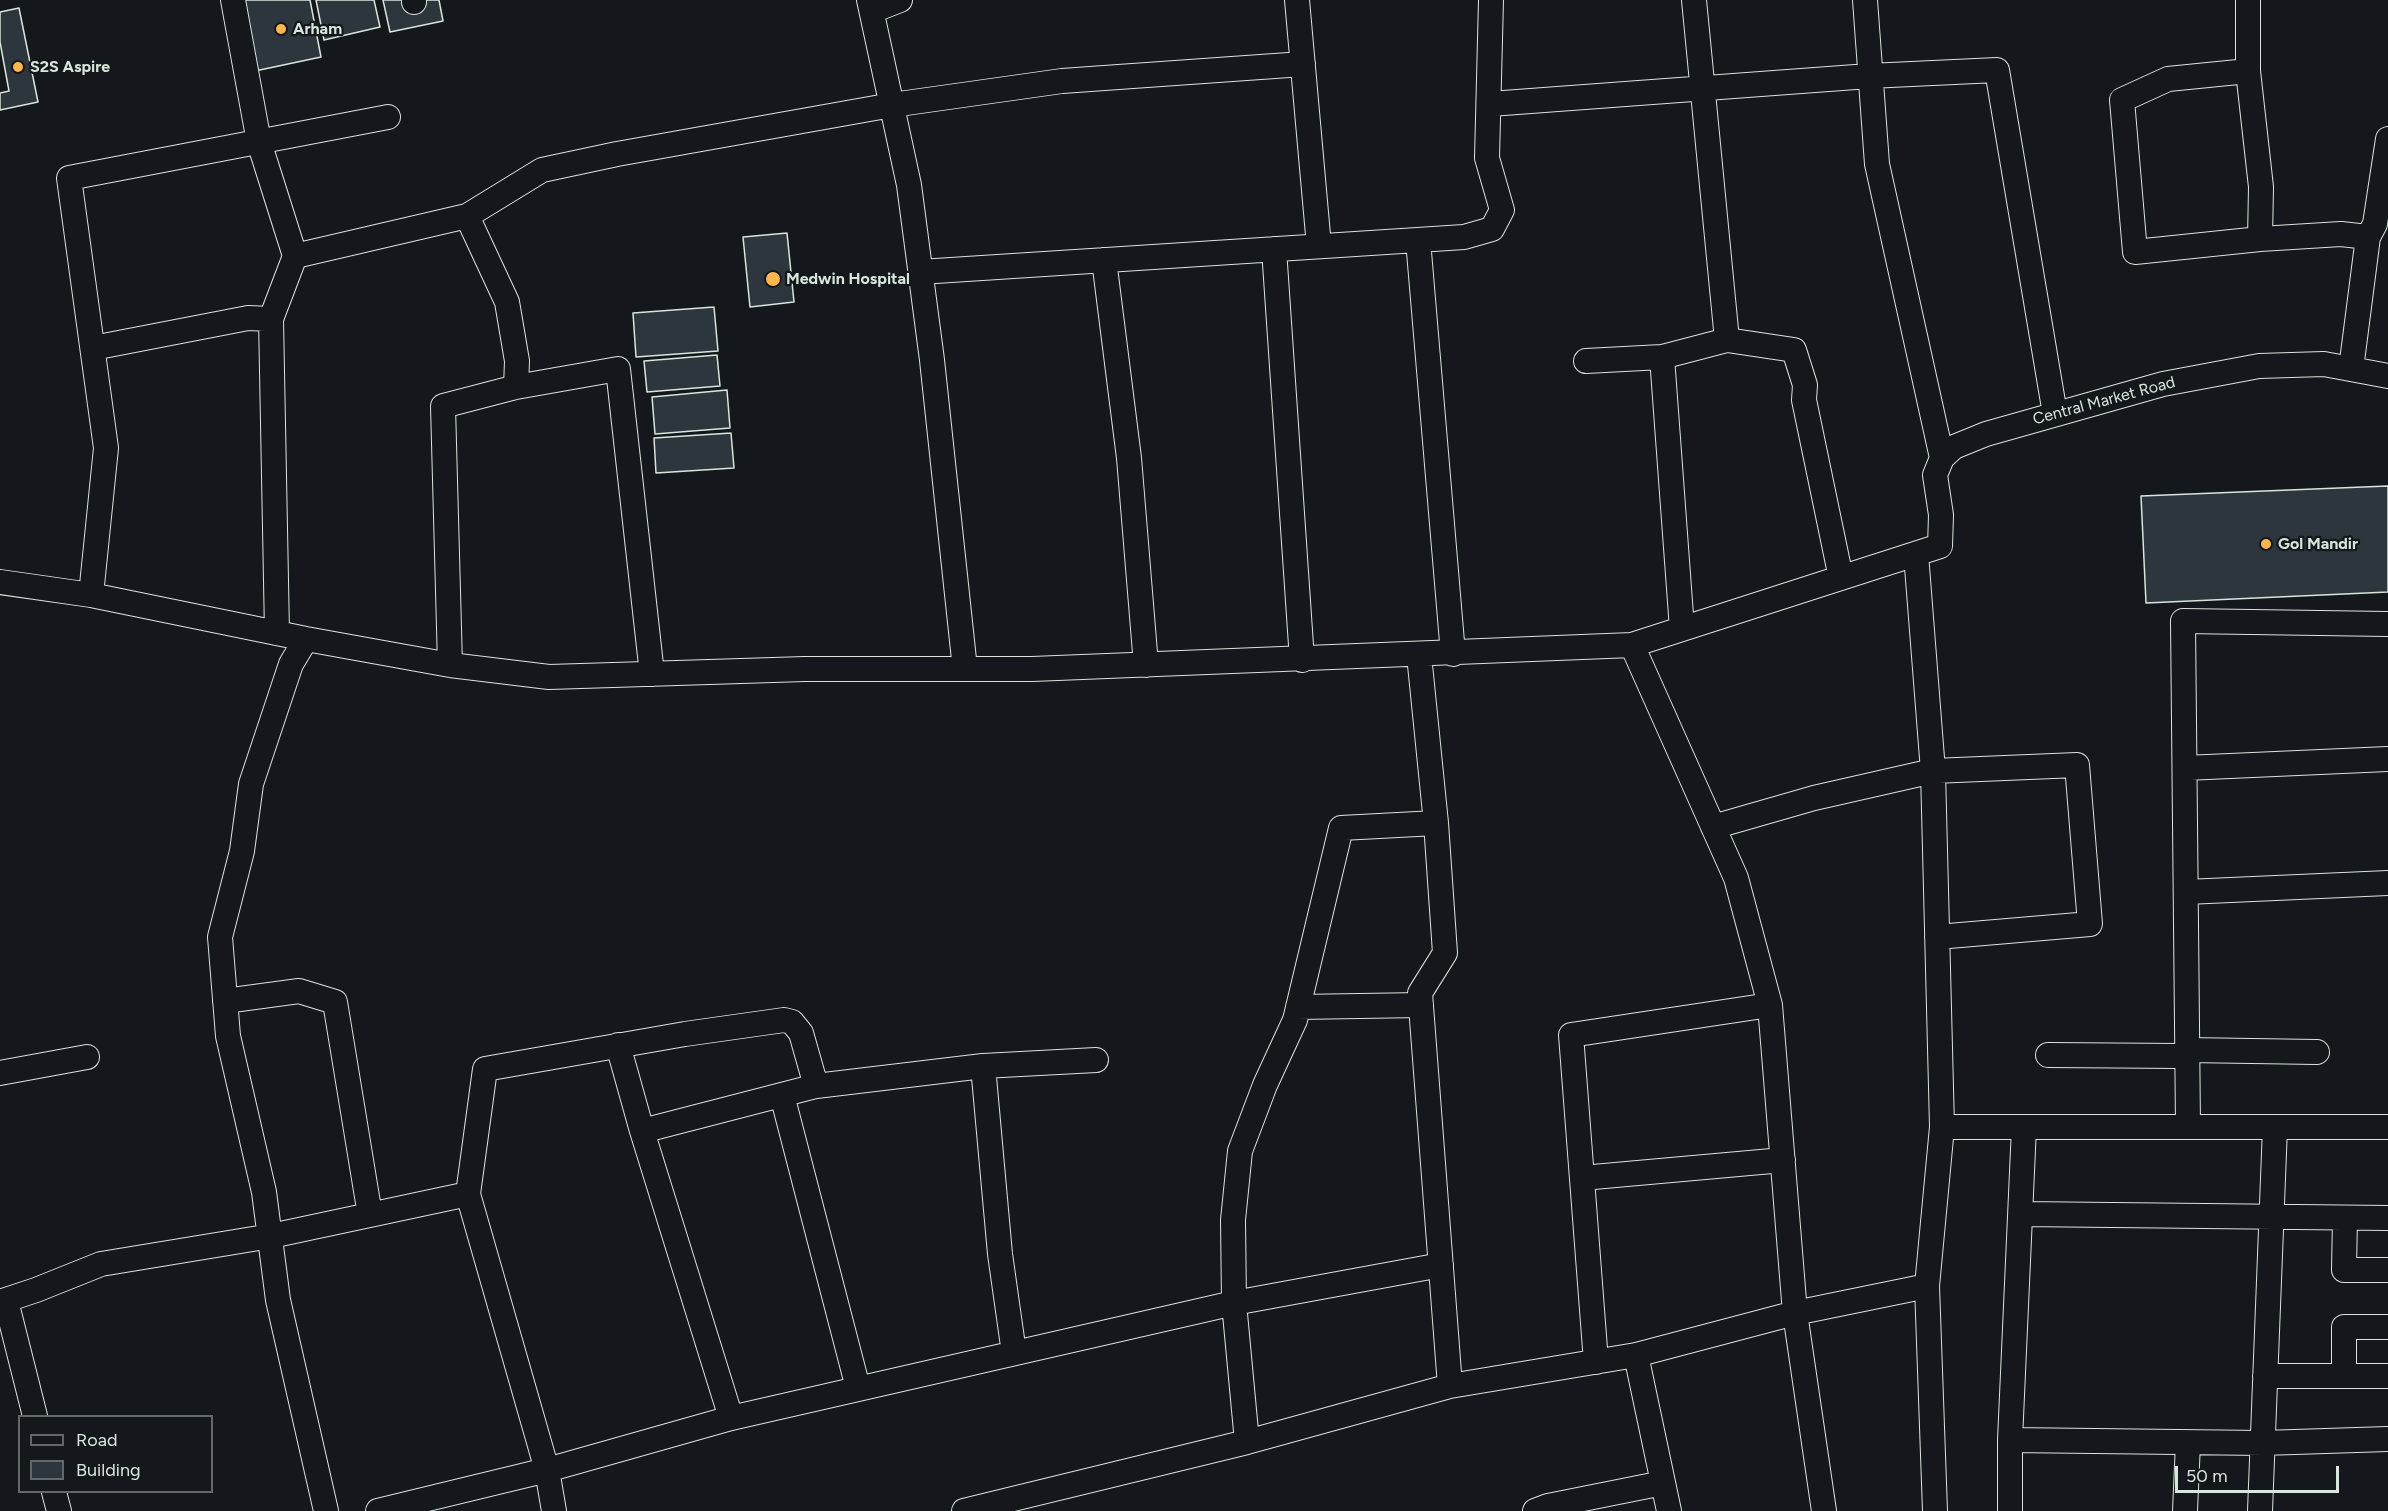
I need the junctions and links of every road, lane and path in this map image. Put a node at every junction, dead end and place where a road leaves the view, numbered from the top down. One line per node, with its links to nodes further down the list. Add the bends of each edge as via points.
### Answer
1 (233, 0): 17 (street)
2 (900, 0): 8 (street)
3 (1297, 0): 9 (street)
4 (1491, 0): 13 (street)
5 (1694, 0): 12 (street)
6 (1865, 0): 11 (street)
7 (2248, 0): 10 (street)
8 (870, 5): 14 (street)
9 (1303, 64): 14 (street, via 1062,81); 22 (street)
10 (2248, 71): 20 (street, via 2261,187); 20 (street, via 2168,79 2121,100 2135,252)
11 (1869, 76): 12 (street); 35 (street, via 1997,70); 36 (street, via 1877,164)
12 (1702, 88): 13 (street); 28 (street)
13 (1490, 104): 21 (street, via 1487,158 1502,210 1491,229 1464,237)
14 (892, 105): 18 (street, via 542,171); 26 (street, via 909,185)
15 (388, 117): 17 (street)
16 (2388, 139): 19 (street, via 2374,224)
17 (259, 142): 24 (street); 29 (street, via 69,178)
18 (466, 216): 24 (street); 34 (street, via 507,302 517,361)
19 (2368, 237): 20 (street, via 2342,234); 32 (street)
20 (2260, 239)
21 (1418, 240): 22 (street); 46 (street)
22 (1319, 246): 23 (street)
23 (1274, 249): 25 (street); 48 (street)
24 (295, 256): 27 (street)
25 (1104, 260): 26 (street); 50 (street, via 1129,458)
26 (920, 272): 51 (street)
27 (271, 319): 29 (street, via 248,318); 43 (street)
28 (1726, 340): 30 (street); 38 (street, via 1794,350 1805,385 1804,400)
29 (93, 348): 40 (street, via 106,448)
30 (1662, 357): 31 (street); 42 (street)
31 (1586, 360)
32 (2351, 369): 33 (street, Central Market Road); 35 (street, Central Market Road, via 2325,364 2259,366 2163,384)
33 (2388, 376)
34 (516, 387): 49 (street, via 443,406); 52 (street, via 618,369)
35 (2055, 414): 36 (street, Central Market Road, via 1986,434 1954,447)
36 (1942, 458): 37 (street, via 1935,475 1941,515 1940,546)
37 (1916, 554): 38 (street); 55 (street)
38 (1841, 578): 42 (street)
39 (0, 582): 40 (street)
40 (91, 595): 43 (street)
41 (2388, 624): 54 (street, via 2183,621)
42 (1682, 628): 45 (street)
43 (277, 633): 44 (street)
44 (306, 639): 49 (street); 61 (street, via 291,664 251,784 242,851 220,937)
45 (1632, 645): 46 (street); 57 (street)
46 (1453, 654): 47 (street)
47 (1419, 655): 48 (street); 56 (street)
48 (1302, 660): 50 (street)
49 (450, 665): 52 (street, via 549,677)
50 (1146, 665): 51 (street)
51 (965, 669): 52 (street)
52 (652, 674)
53 (2388, 759): 54 (street)
54 (2184, 768): 59 (street)
55 (1932, 771): 57 (street, via 1814,798); 60 (street); 60 (street, via 2077,765 2090,924)
56 (1436, 823): 62 (street, via 1445,953 1420,993); 64 (street, via 1341,828)
57 (1713, 827): 63 (street, via 1736,878)
58 (2388, 883): 59 (street)
59 (2186, 892): 66 (street)
60 (1937, 937): 76 (street)
61 (225, 1001): 85 (street, via 299,991 335,1002); 89 (street, via 228,1036)
62 (1421, 1005): 64 (street); 90 (street)
63 (1770, 1005): 81 (street); 82 (street, via 1571,1035)
64 (1298, 1007): 94 (street, via 1240,1151 1233,1220)
65 (618, 1045): 73 (street, via 784,1020 792,1022 801,1033); 80 (street); 83 (street, via 485,1069)
66 (2187, 1050): 67 (street); 68 (street, via 2180,1056); 75 (street)
67 (2317, 1052)
68 (2048, 1055)
69 (87, 1057): 72 (street)
70 (1096, 1060): 71 (street)
71 (983, 1066): 73 (street); 97 (street, via 1000,1254)
72 (0, 1072)
73 (816, 1086): 74 (street)
74 (782, 1095): 80 (street); 104 (street)
75 (2188, 1126): 77 (street); 78 (street)
76 (1942, 1127): 77 (street); 92 (street)
77 (2024, 1127): 84 (street)
78 (2275, 1127): 79 (street); 86 (street)
79 (2388, 1127)
80 (642, 1131): 106 (street)
81 (1783, 1160): 82 (street); 95 (street)
82 (1582, 1178): 99 (street)
83 (468, 1194): 85 (street); 112 (street)
84 (2021, 1214): 86 (street); 108 (street)
85 (370, 1215): 89 (street)
86 (2271, 1217): 87 (street); 100 (street)
87 (2345, 1218): 88 (street); 91 (street, via 2344,1270)
88 (2388, 1218)
89 (271, 1236): 93 (street, via 101,1264); 116 (street, via 278,1300)
90 (1441, 1265): 94 (street); 103 (street)
91 (2388, 1270)
92 (1927, 1286): 95 (street); 123 (street)
93 (3, 1302): 105 (street)
94 (1234, 1303): 97 (street); 109 (street)
95 (1795, 1313): 98 (street); 122 (street)
96 (2388, 1327): 101 (street, via 2344,1327)
97 (1014, 1353): 104 (street)
98 (1636, 1355): 99 (street); 113 (street)
99 (1596, 1362): 103 (street)
100 (2265, 1376): 101 (street); 111 (street)
101 (2344, 1376): 102 (street)
102 (2388, 1376)
103 (1450, 1386): 109 (street)
104 (858, 1388): 106 (street)
105 (35, 1415)
106 (730, 1418): 112 (street)
107 (2388, 1439): 111 (street)
108 (2010, 1440): 110 (street); 124 (street)
109 (1247, 1442): 119 (street)
110 (2188, 1443): 111 (street); 125 (street)
111 (2263, 1443): 126 (street)
112 (547, 1470): 117 (street); 118 (street)
113 (1663, 1483): 120 (street); 121 (street)
114 (54, 1493): 115 (street)
115 (58, 1511)
116 (326, 1511)
117 (378, 1511)
118 (554, 1511)
119 (963, 1511)
120 (1535, 1511)
121 (1669, 1511)
122 (1824, 1511)
123 (1935, 1511)
124 (2010, 1511)
125 (2185, 1511)
126 (2260, 1511)

